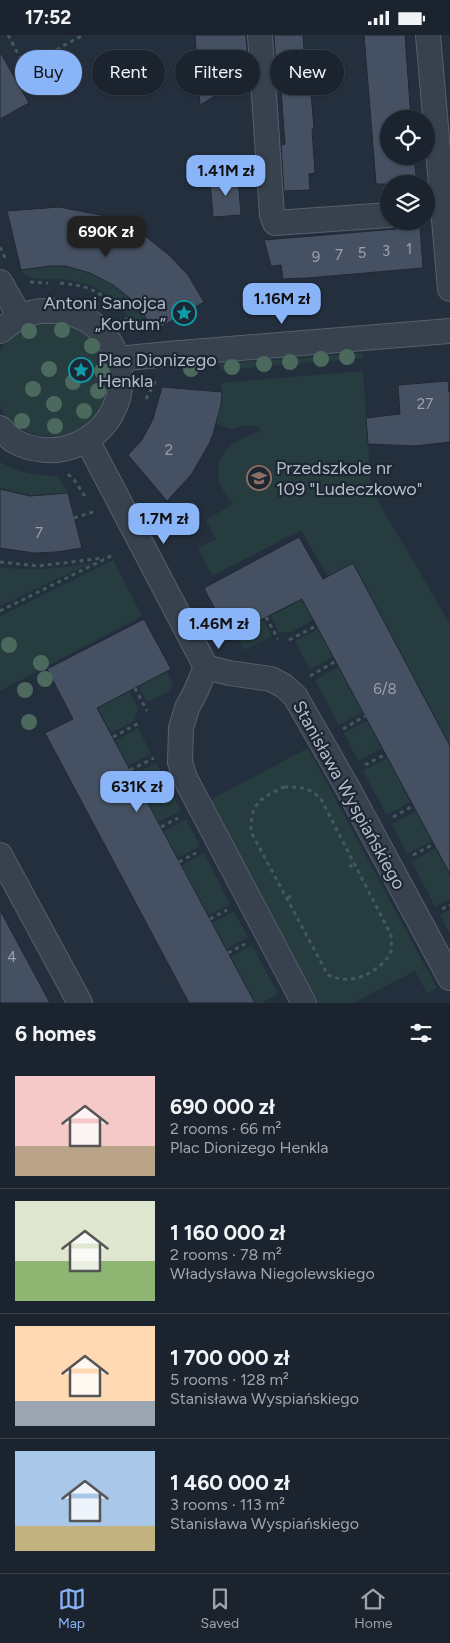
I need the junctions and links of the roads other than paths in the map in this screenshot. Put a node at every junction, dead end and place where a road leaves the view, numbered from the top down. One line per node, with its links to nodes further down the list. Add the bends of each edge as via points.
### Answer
1 (260, 35): 5 (street, via 275,223)
2 (428, 35): 3 (street)
3 (434, 175)
4 (435, 211): 7 (street)
5 (380, 216)
6 (0, 282): 8 (street)
7 (450, 289)
8 (20, 317): 9 (street); 11 (street, via 43,310 67,312 90,321 107,338)
9 (0, 331)
10 (450, 331): 11 (street)
11 (118, 359): 13 (street, via 121,378 113,414 102,429)
12 (0, 428): 13 (street, via 14,441 38,450 64,449)
13 (87, 440): 14 (street)
14 (206, 667): 16 (street, Stanisława Wyspiańskiego, via 271,679 295,696); 18 (street, via 181,728 180,762 185,778)
15 (0, 855): 17 (street)
16 (450, 978)
17 (80, 1003)
18 (304, 1003)

